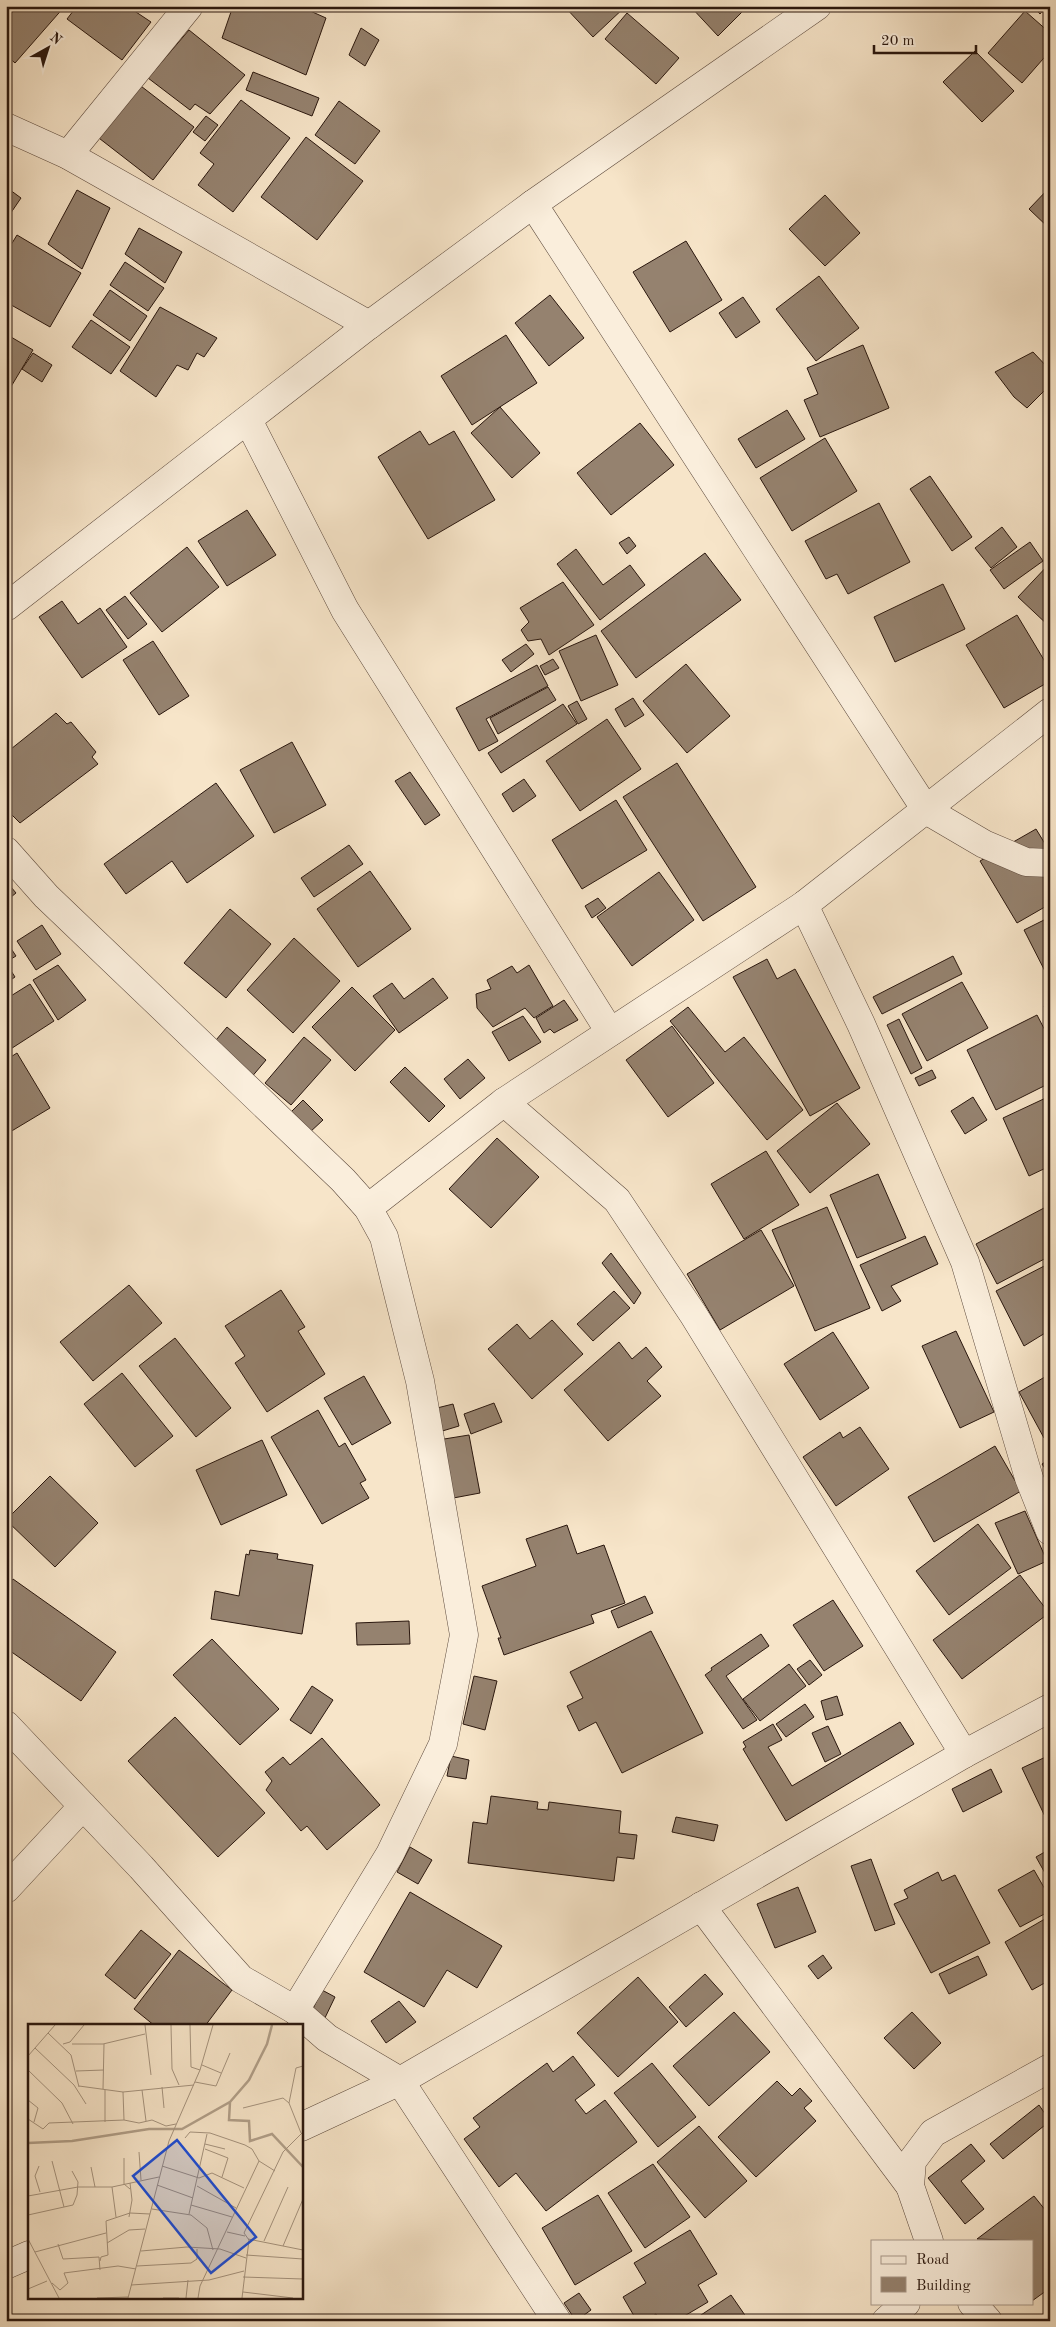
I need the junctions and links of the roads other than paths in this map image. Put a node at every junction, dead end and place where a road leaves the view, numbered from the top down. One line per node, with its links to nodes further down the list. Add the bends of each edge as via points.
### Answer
1 (189, 6): 4 (street)
2 (817, 6): 5 (street)
3 (6, 127): 4 (street)
4 (68, 155): 6 (street)
5 (532, 204): 6 (street); 10 (street)
6 (369, 325): 7 (street)
7 (248, 420): 8 (street); 14 (street, via 345,610)
8 (6, 607)
9 (1050, 712): 10 (street)
10 (926, 810): 12 (street, via 993,848 1026,862); 13 (street)
11 (6, 851): 16 (street, via 46,896 343,1180)
12 (1050, 863)
13 (804, 905): 14 (street); 17 (street, via 861,1024 965,1262 1029,1478)
14 (610, 1032): 15 (street)
15 (504, 1102): 16 (street); 20 (street, via 617,1200 693,1314)
16 (368, 1208): 24 (street, via 384,1237 420,1381 464,1635 443,1744 390,1854)
17 (1050, 1531)
18 (1050, 1708): 20 (street)
19 (6, 1725): 21 (street)
20 (964, 1754): 23 (street)
21 (83, 1806): 22 (street); 24 (street, via 241,1979)
22 (6, 1889)
23 (701, 1906): 26 (street); 28 (street)
24 (295, 2010): 26 (street, via 327,2038)
25 (1050, 2068): 28 (street, via 933,2133 912,2161)
26 (400, 2081): 27 (street); 34 (street)
27 (302, 2127)
28 (910, 2186): 29 (street)
29 (929, 2240)
30 (28, 2255): 31 (street)
31 (6, 2265)
32 (905, 2304): 35 (street)
33 (973, 2304): 36 (street)
34 (557, 2321)
35 (886, 2321)
36 (988, 2321)

